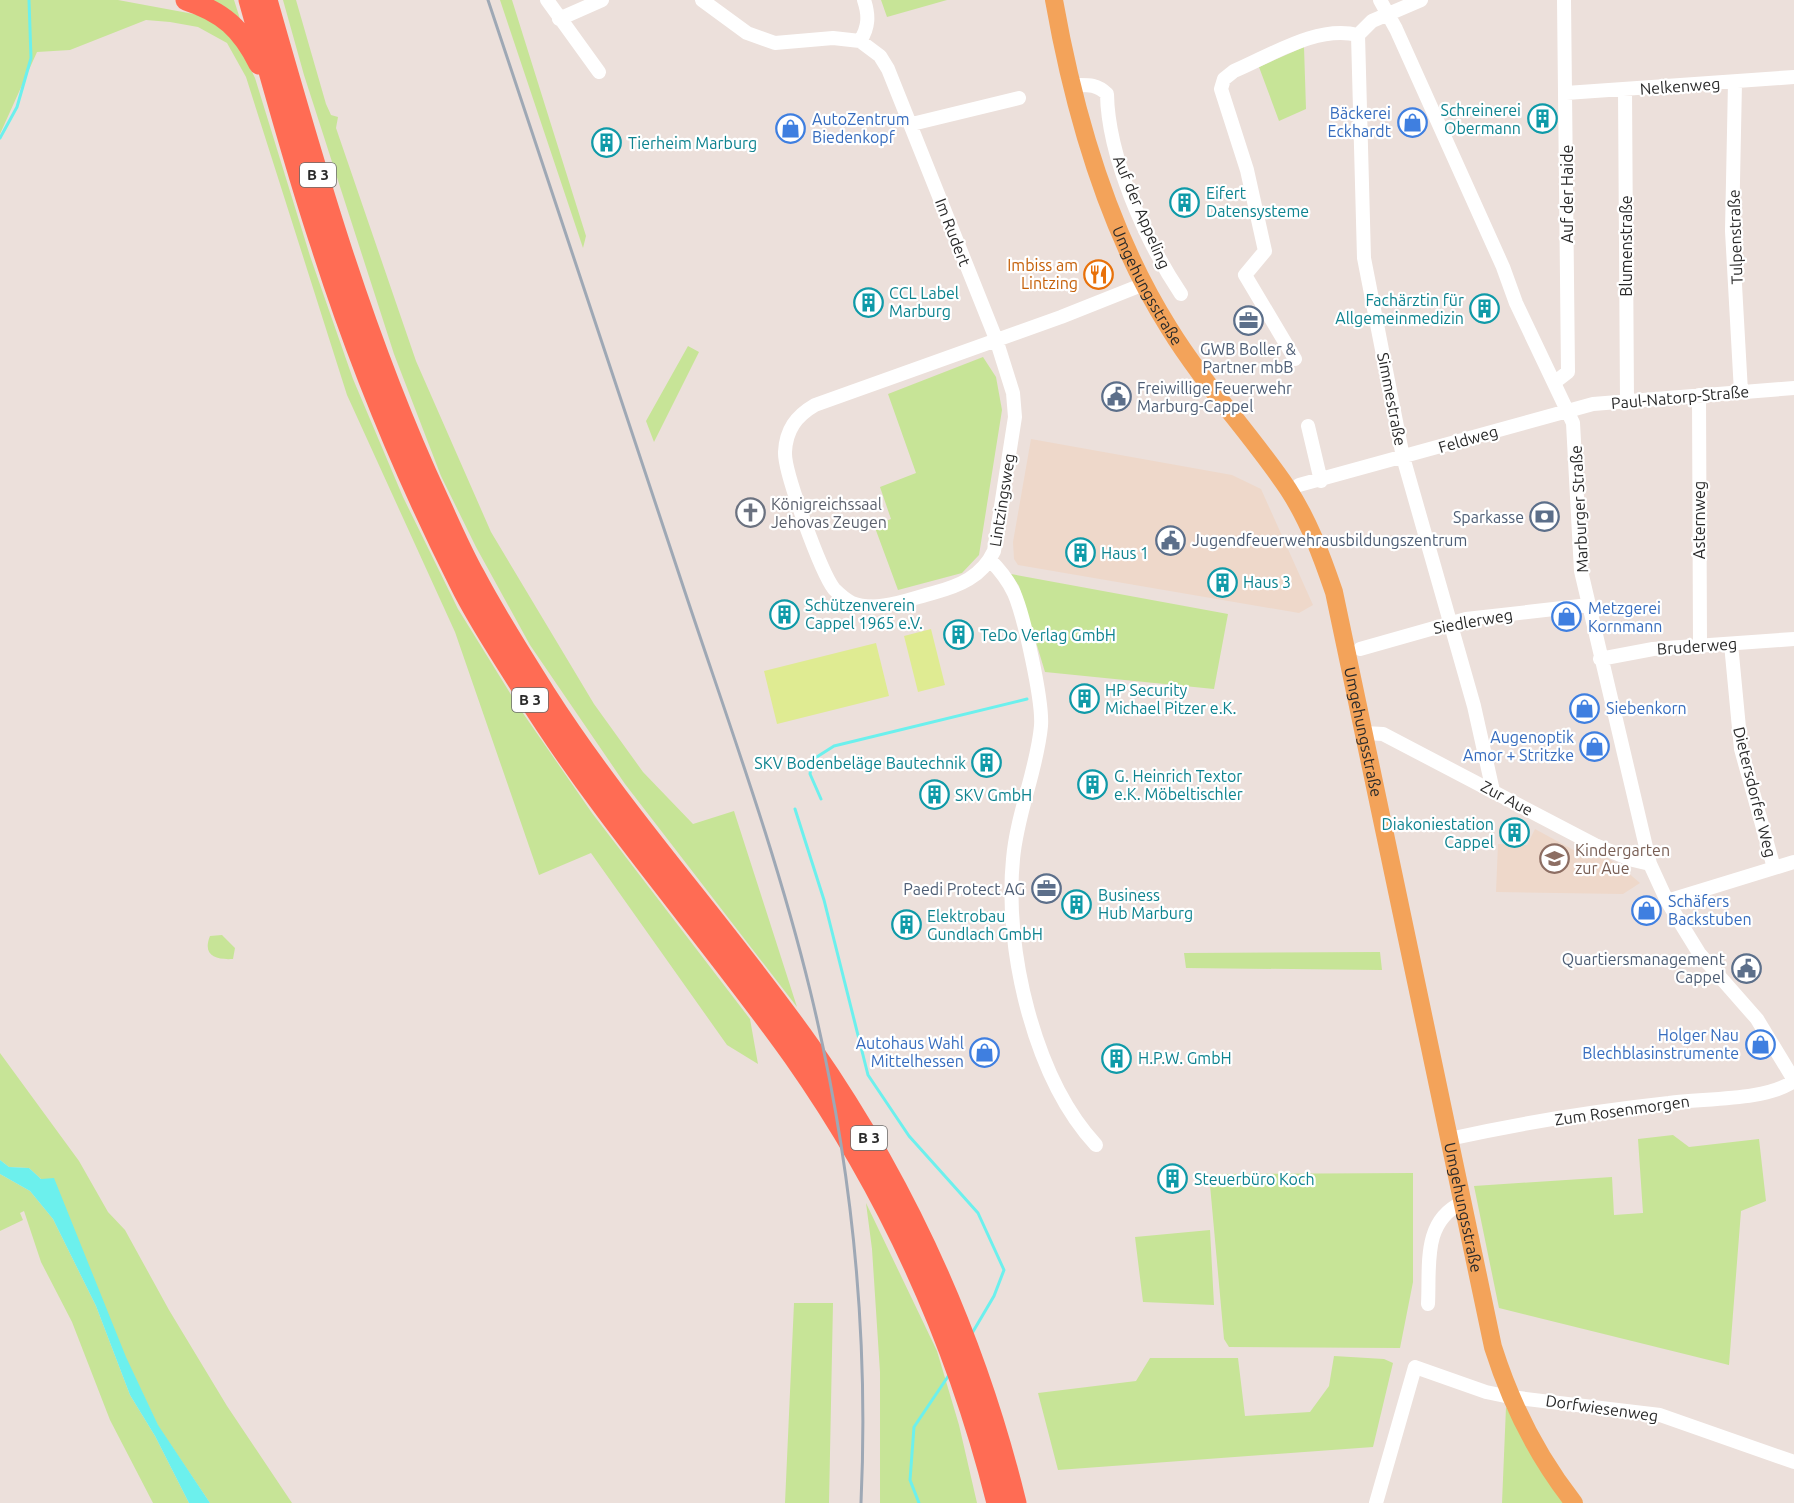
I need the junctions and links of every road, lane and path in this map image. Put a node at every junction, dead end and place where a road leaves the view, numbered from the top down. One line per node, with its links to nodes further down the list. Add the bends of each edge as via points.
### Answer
1 (186, 0): 24 (highway, B 3, via 224,16 242,33)
2 (249, 0): 24 (highway, B 3)
3 (267, 0): 53 (highway, B 3, via 320,181 375,347 408,434 474,574 547,696)
4 (547, 0): 13 (street)
5 (602, 0): 13 (street)
6 (702, 0): 15 (street, via 747,33 775,43 833,38)
7 (864, 0): 15 (street, via 868,21)
8 (1054, 0): 19 (main road, Umgehungsstraße)
9 (1380, 0): 12 (street, Marburger Straße)
10 (1421, 0): 12 (street)
11 (1564, 0): 21 (street, Auf der Haide)
12 (1388, 14): 14 (street, via 1366,25); 29 (street, Marburger Straße)
13 (559, 19): 16 (street)
14 (1358, 35): 28 (street, via 1320,34 1234,71 1221,89 1247,170 1265,251 1245,275); 36 (street, Simmestraße, via 1364,258)
15 (860, 41): 23 (street, Im Rudert, via 876,52 888,69)
16 (599, 72)
17 (1794, 77): 18 (street, Nelkenweg)
18 (1735, 82): 20 (street, Nelkenweg); 31 (street, Tulpenstraße, via 1732,231)
19 (1071, 85): 25 (main road, Umgehungsstraße, via 1097,169); 26 (street, Auf der Appeling, via 1091,84 1107,94 1107,116 1128,189)
20 (1625, 90): 21 (street, Nelkenweg); 33 (street, Blumenstraße)
21 (1566, 93): 29 (street, Auf der Haide, via 1568,372)
22 (1019, 98): 23 (street)
23 (912, 124): 27 (street, Im Rudert)
24 (289, 140): 53 (highway, B 3, via 354,340 398,452 461,588 528,698 620,830)
25 (1144, 284): 27 (street, Lintzingsweg); 47 (main road, Umgehungsstraße, via 1199,373 1288,489 1311,533 1334,592)
26 (1181, 294)
27 (996, 339): 39 (street, Lintzingsweg, via 1013,393 1015,417); 39 (street, Lintzingsweg, via 815,405 792,425 784,453 821,564 835,589 852,603 891,604 945,590 974,577)
28 (1295, 359)
29 (1555, 382): 34 (street, Marburger Straße)
30 (1794, 388): 31 (street, Paul-Natorp-Straße)
31 (1741, 392): 32 (street, Paul-Natorp-Straße)
32 (1698, 395): 33 (street, Paul-Natorp-Straße); 44 (street, Asternweg)
33 (1627, 401): 34 (street, Paul-Natorp-Straße)
34 (1567, 410): 36 (street, Feldweg); 40 (street, Marburger Straße, via 1575,435 1578,543)
35 (1308, 426): 37 (street)
36 (1403, 457): 37 (street, Feldweg); 41 (street, Simmestraße)
37 (1321, 481): 38 (street, Feldweg)
38 (1299, 485)
39 (990, 560): 56 (street, via 1015,594 1040,703 1039,740 1019,813 1012,861 1011,902 1021,976 1035,1031 1063,1100)
40 (1589, 605): 41 (street, Siedlerweg); 46 (street, Marburger Straße)
41 (1452, 622): 45 (street, Siedlerweg); 48 (street, Simmestraße)
42 (1794, 639): 43 (street, Bruderweg)
43 (1731, 644): 44 (street, Bruderweg); 51 (street, Dietersdorfer Weg, via 1741,749)
44 (1700, 646): 46 (street, Bruderweg, via 1653,649)
45 (1360, 649)
46 (1600, 659): 50 (street, Marburger Straße)
47 (1364, 734): 48 (street, Zur Aue, via 1383,734); 55 (main road, Umgehungsstraße)
48 (1493, 791): 50 (street, Zur Aue, via 1595,845)
49 (1794, 862): 51 (street)
50 (1650, 864): 52 (street, Marburger Straße)
51 (1774, 868): 52 (street)
52 (1667, 901): 54 (street, Marburger Straße, via 1701,955 1757,1019)
53 (777, 1017): 58 (highway, B 3, via 835,1083 880,1157)
54 (1794, 1081): 55 (street, Zum Rosenmorgen, via 1764,1093 1504,1126)
55 (1449, 1139): 57 (main road, Umgehungsstraße)
56 (1096, 1145)
57 (1462, 1203): 59 (street, via 1446,1210 1433,1234); 60 (main road, Umgehungsstraße, via 1493,1347)
58 (930, 1278): 62 (highway, B 3, via 944,1337); 63 (highway, B 3, via 959,1321)
59 (1428, 1304)
60 (1510, 1397): 61 (street, Dorfwiesenweg, via 1660,1415); 64 (street, Dorfwiesenweg, via 1415,1367); 65 (main road, Umgehungsstraße, via 1548,1468)
61 (1794, 1462)
62 (997, 1503)
63 (1016, 1503)
64 (1376, 1503)
65 (1574, 1503)

